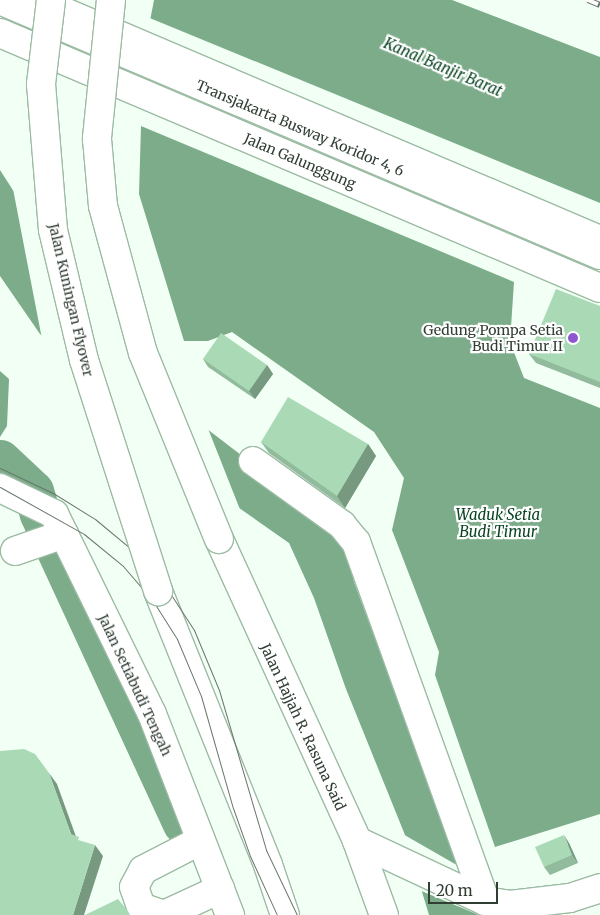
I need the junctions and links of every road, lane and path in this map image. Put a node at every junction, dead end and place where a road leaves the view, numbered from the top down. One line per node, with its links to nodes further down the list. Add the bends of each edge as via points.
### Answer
1 (0, 0): 8 (main road, Transjakarta Busway Koridor 4, 6)
2 (36, 0): 7 (main road)
3 (51, 0): 18 (main road, Jalan Kuningan Flyover, bridge, via 41,84 53,230 84,360 158,591)
4 (111, 0): 14 (main road, Jalan Hajjah R. Rasuna Said, bridge, via 97,139 103,206 143,353 219,540)
5 (0, 19): 9 (main road, Transjakarta Busway Koridor 4, 6)
6 (0, 33): 10 (main road, Jalan Galunggung)
7 (600, 240)
8 (600, 255)
9 (600, 271)
10 (600, 288)
11 (253, 461): 17 (main road, via 342,525 356,542)
12 (0, 488): 13 (main road, Jalan Setiabudi Tengah, via 54,514 44,541 152,714)
13 (201, 840): 16 (main road, Jalan Setiabudi Tengah); 19 (main road, via 143,870 134,887 141,907)
14 (357, 841): 17 (main road); 21 (main road, Jalan Hajjah R. Rasuna Said)
15 (600, 888): 17 (main road, via 562,899 510,905)
16 (220, 889): 19 (main road); 20 (main road, Jalan Setiabudi Tengah)
17 (479, 898)
18 (285, 914)
19 (164, 915)
20 (230, 915)
21 (384, 915)

